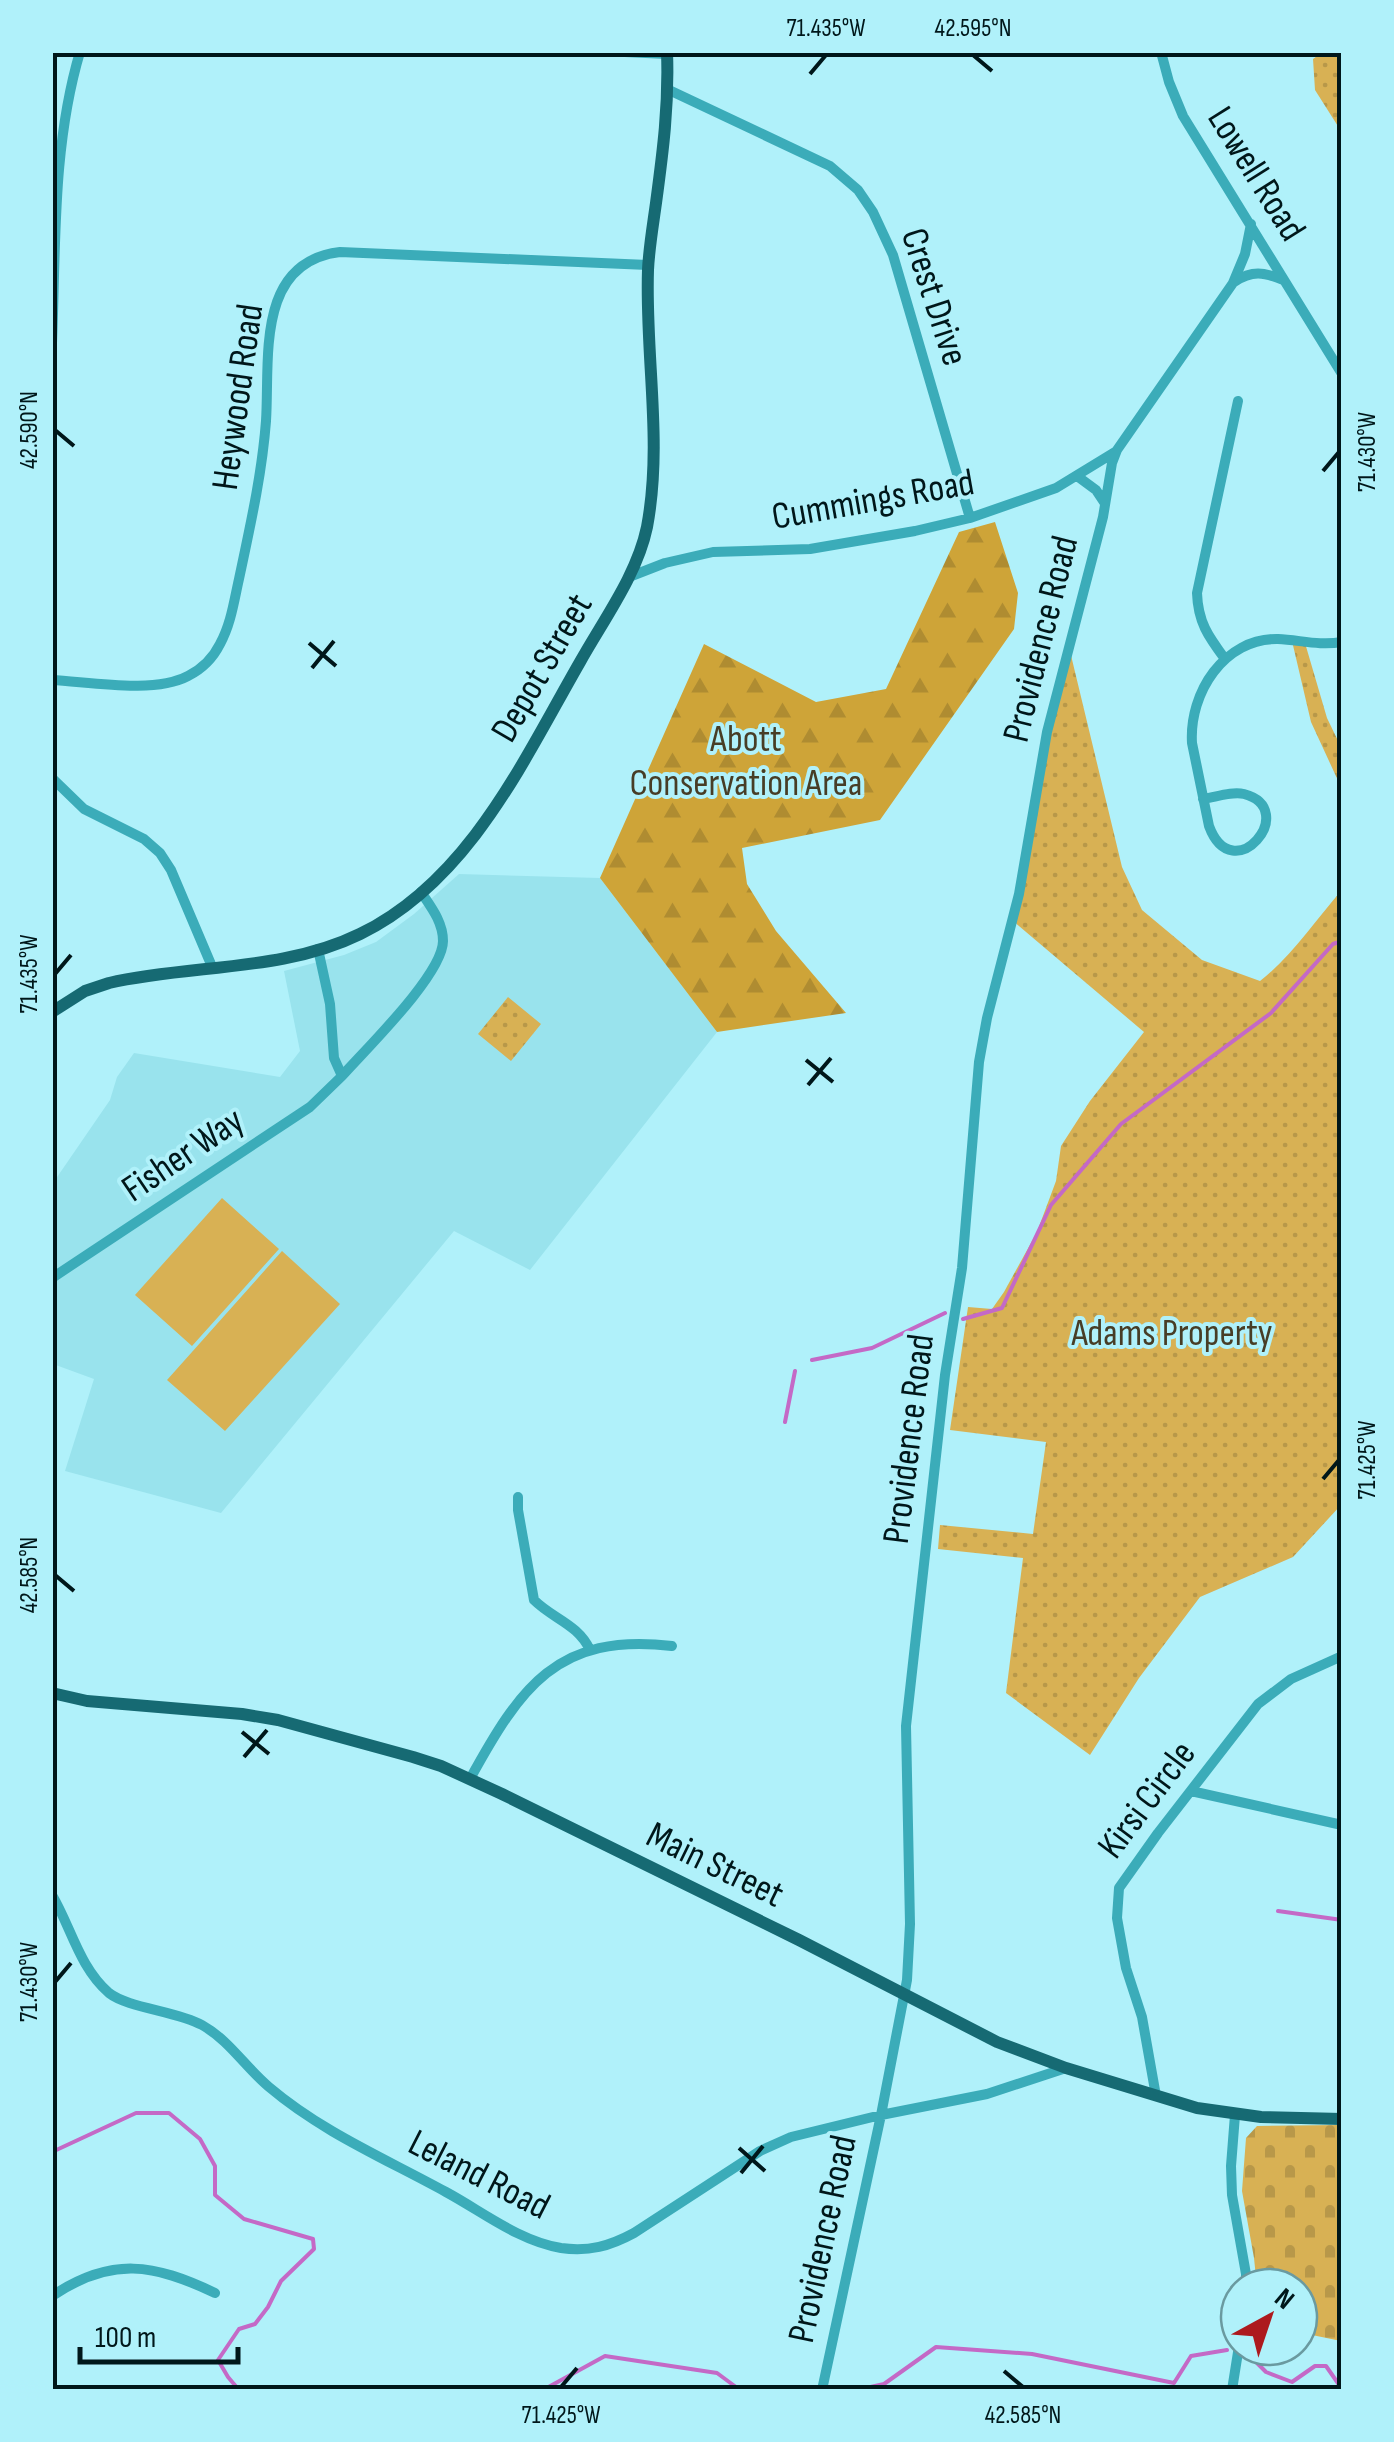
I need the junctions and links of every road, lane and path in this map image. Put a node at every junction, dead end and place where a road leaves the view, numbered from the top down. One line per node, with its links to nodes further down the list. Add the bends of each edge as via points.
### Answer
1 (80, 52): 10 (street, via 62,146)
2 (625, 52): 4 (street)
3 (1161, 52): 6 (street, Lowell Road, via 1184,116)
4 (667, 53): 5 (main road, Depot Street)
5 (669, 90): 7 (main road, Depot Street); 16 (street, Crest Drive, via 830,166 858,190 893,255)
6 (1251, 224): 8 (street, Lowell Road); 9 (street, Providence Road)
7 (648, 265): 17 (main road, Depot Street, via 653,484 646,530); 20 (street, Heywood Road, via 340,252 301,266 283,288 272,321 259,476 231,617 217,650 188,677 166,683)
8 (1286, 281): 9 (street, via 1260,272); 11 (street, Lowell Road)
9 (1234, 283): 13 (street, Providence Road)
10 (52, 344)
11 (1342, 374)
12 (1238, 401): 19 (street, via 1197,593 1202,625)
13 (1118, 450): 14 (street, Cummings Road); 15 (street, Providence Road)
14 (1077, 476): 15 (street, Providence Road); 16 (street, Cummings Road)
15 (1104, 502): 38 (street, Providence Road, via 1047,732 977,1076 962,1268 906,1726 910,1924)
16 (970, 518): 17 (street, Cummings Road, via 810,549 713,552)
17 (628, 577): 23 (main road, Depot Street, via 508,786 462,852)
18 (1342, 642): 19 (street, via 1264,640)
19 (1225, 659): 22 (street, via 1193,720)
20 (52, 680)
21 (52, 778): 25 (street, via 84,809 160,853)
22 (1204, 799): 22 (street, via 1238,793 1256,800 1266,824 1259,840 1244,850 1219,844)
23 (421, 892): 24 (main road, Depot Street, via 370,928); 27 (street, Fisher Way, via 440,923 442,950 424,982)
24 (318, 949): 25 (main road, Depot Street); 27 (street)
25 (213, 968): 26 (main road, Depot Street, via 100,985)
26 (52, 1012)
27 (342, 1076): 28 (street, Fisher Way, via 310,1107)
28 (52, 1278)
29 (518, 1497): 31 (street, via 534,1600 578,1631)
30 (672, 1646): 31 (street)
31 (590, 1650): 34 (street, via 528,1689)
32 (1342, 1656): 35 (street, Kirsi Circle, via 1291,1678 1258,1704)
33 (52, 1694): 34 (main road, Main Street, via 278,1720)
34 (470, 1778): 38 (main road, Main Street)
35 (1191, 1791): 36 (street); 40 (street, Kirsi Circle, via 1118,1894 1126,1968)
36 (1342, 1825)
37 (52, 1895): 42 (street, Leland Road, via 82,1958 112,1995 204,2026 301,2112 537,2242 576,2250 613,2245 760,2151)
38 (904, 1993): 39 (main road, Main Street, via 997,2042); 42 (street, Providence Road)
39 (1066, 2068): 40 (main road, Main Street); 42 (street, Leland Road, via 987,2094)
40 (1156, 2096): 41 (main road, Main Street)
41 (1236, 2115): 43 (main road, Main Street); 44 (street, via 1232,2195)
42 (881, 2116): 47 (street, Providence Road)
43 (1342, 2119)
44 (1245, 2267)
45 (216, 2293): 46 (street, via 137,2267 92,2274)
46 (52, 2296)
47 (822, 2390)

